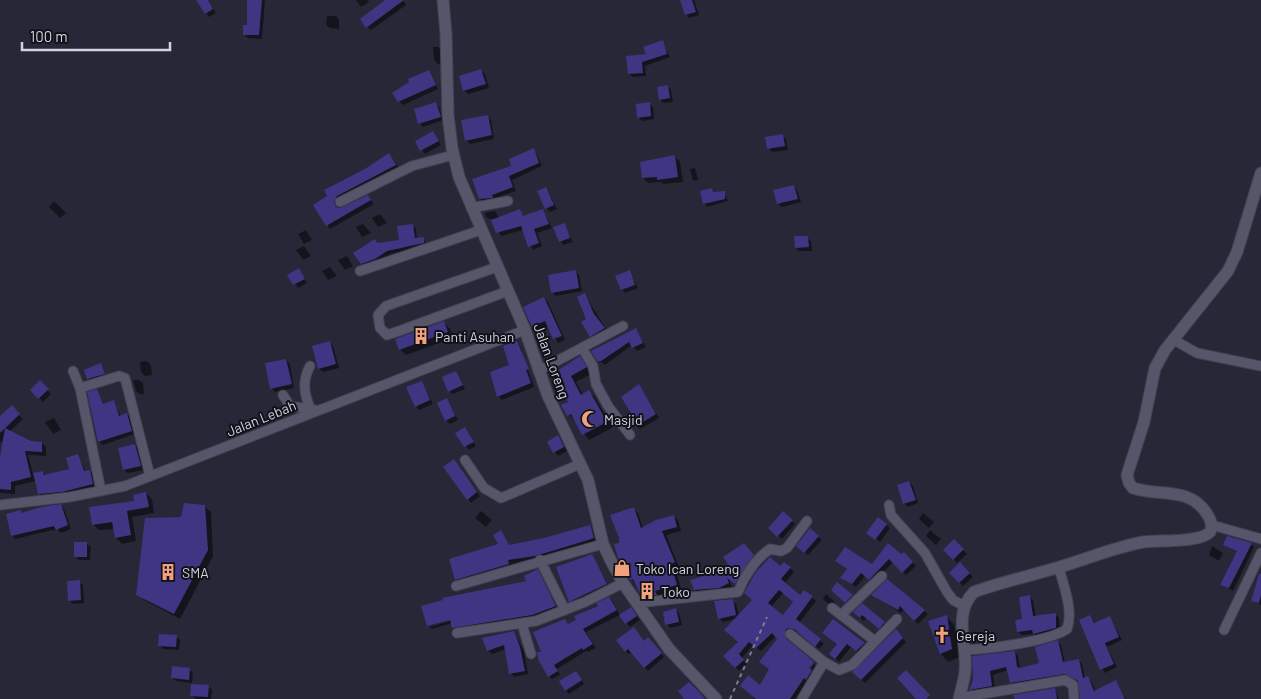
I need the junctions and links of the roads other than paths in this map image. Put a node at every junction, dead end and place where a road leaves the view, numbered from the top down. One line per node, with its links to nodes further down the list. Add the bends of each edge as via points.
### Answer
1 (443, 0): 2 (street, Jalan Loreng, via 448,115)
2 (454, 155): 5 (street, via 412,166); 6 (street, Jalan Loreng)
3 (1261, 173): 13 (street, via 1228,271)
4 (508, 201): 6 (street)
5 (340, 202)
6 (471, 208): 7 (street, Jalan Loreng)
7 (481, 230): 8 (street, Jalan Loreng); 9 (street)
8 (497, 268): 10 (street, Jalan Loreng); 10 (street, via 386,306 378,315 380,328 387,334 399,331)
9 (360, 271)
10 (508, 291): 12 (street, Jalan Loreng)
11 (624, 326): 14 (street)
12 (525, 330): 18 (street, Jalan Loreng); 21 (street, Jalan Lebah)
13 (1174, 340): 16 (street, via 1197,353); 30 (street, via 1155,368 1128,479 1133,488 1167,491 1190,498 1202,508)
14 (582, 348): 18 (street); 22 (street, via 593,366 596,384 608,406)
15 (310, 366): 21 (street, via 304,385)
16 (1261, 366)
17 (73, 371): 19 (street)
18 (538, 371): 24 (street, Jalan Loreng)
19 (80, 388): 25 (street, via 120,376 125,378); 26 (street)
20 (283, 395): 21 (street, via 290,406)
21 (314, 409): 25 (street, Jalan Lebah)
22 (630, 435)
23 (466, 460): 24 (street, via 484,488 501,498)
24 (580, 464): 32 (street, Jalan Loreng, via 594,498)
25 (150, 476): 26 (street, Jalan Lebah)
26 (101, 491): 28 (street, Jalan Lebah)
27 (889, 504): 40 (street, via 891,515 925,553 947,592)
28 (0, 505)
29 (807, 521): 39 (street, via 787,548 781,551 770,549 762,555 738,592)
30 (1212, 525): 31 (street); 35 (street, via 1210,532 1202,537 1122,546)
31 (1261, 539)
32 (603, 544): 34 (street); 37 (street, Jalan Loreng)
33 (1261, 553): 46 (street)
34 (540, 560): 38 (street); 42 (street)
35 (1059, 567): 40 (street, via 974,592); 50 (street, via 1068,605 1067,629 1015,643)
36 (882, 576): 43 (street)
37 (623, 584): 39 (street, Jalan Loreng); 42 (street)
38 (456, 586)
39 (637, 603): 53 (street, Jalan Loreng, via 670,649)
40 (964, 606): 50 (street)
41 (832, 608): 43 (street)
42 (565, 610): 45 (street)
43 (841, 615): 49 (street)
44 (897, 619): 49 (street)
45 (522, 624): 47 (street); 51 (street)
46 (1224, 630)
47 (457, 634)
48 (790, 634): 52 (street)
49 (875, 641): 52 (street, via 845,669 835,669)
50 (964, 650): 55 (street, via 966,671)
51 (531, 654)
52 (824, 662): 54 (street)
53 (716, 699)
54 (802, 699)
55 (959, 699): 56 (street, via 1065,680 1073,683)
56 (1074, 699)

